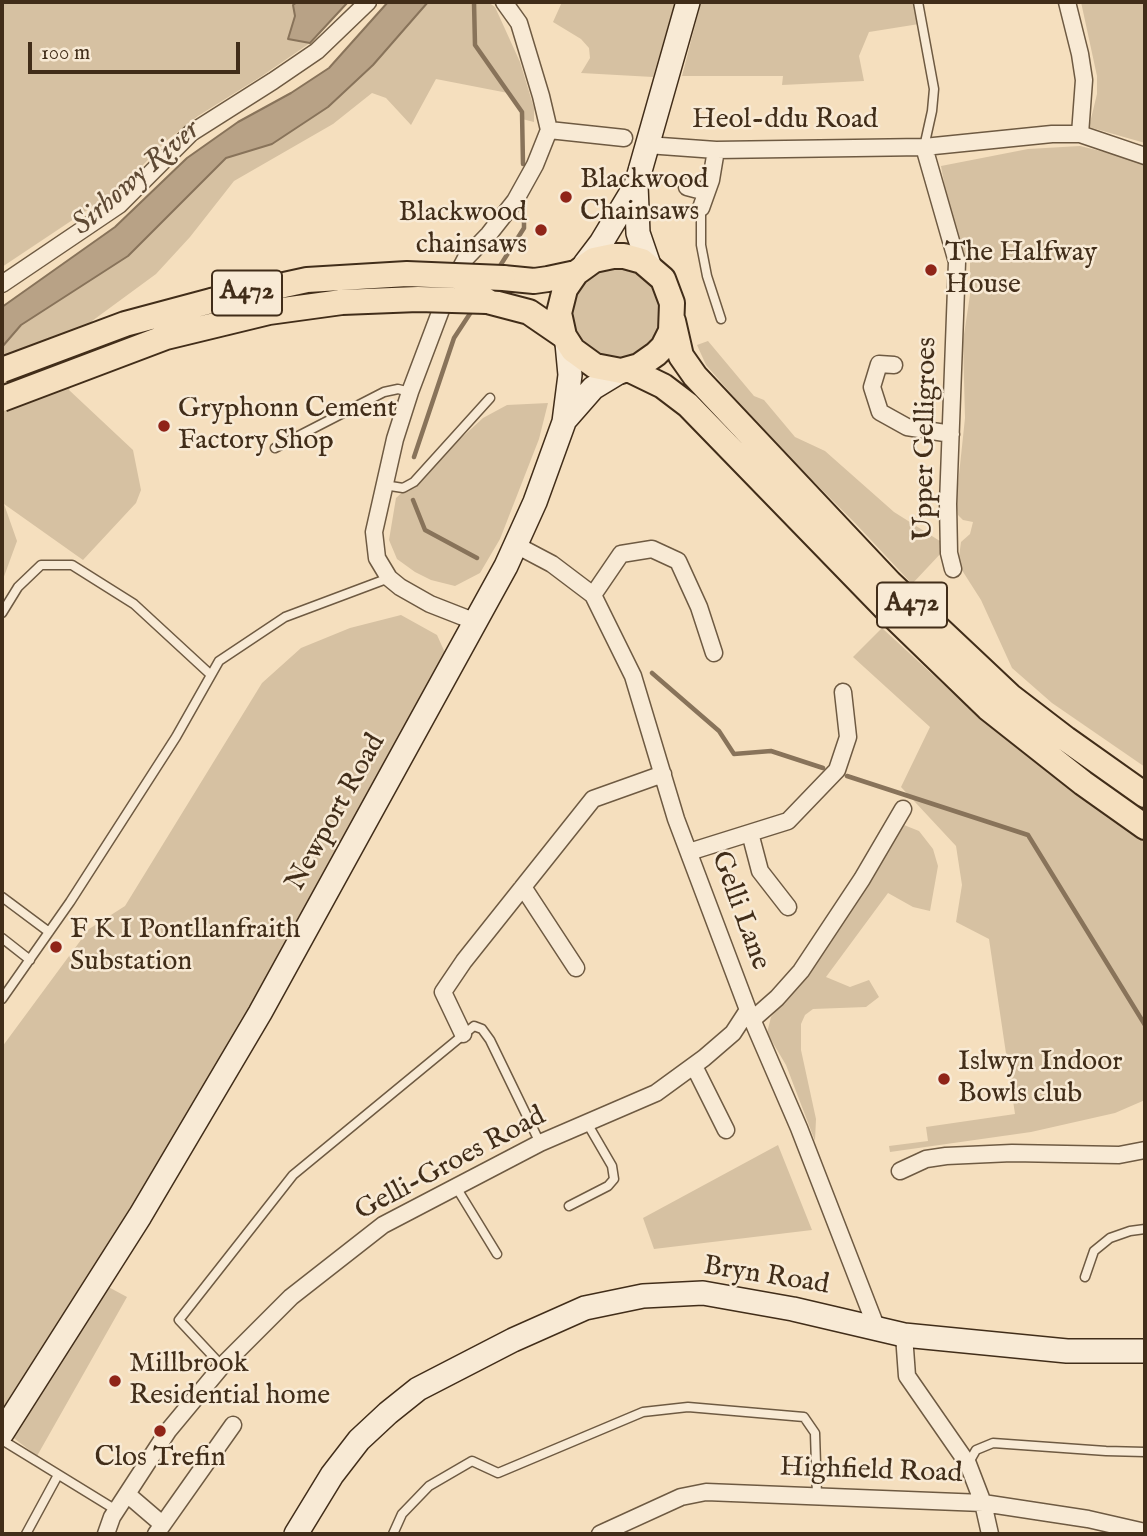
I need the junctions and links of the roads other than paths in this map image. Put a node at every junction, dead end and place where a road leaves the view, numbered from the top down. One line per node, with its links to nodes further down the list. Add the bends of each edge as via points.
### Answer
1 (368, 2): 18 (street, via 317,51 191,133 119,205)
2 (505, 2): 6 (street, via 519,23)
3 (688, 2): 9 (main road)
4 (918, 2): 10 (lane, via 934,89)
5 (1067, 2): 7 (street, via 1084,80)
6 (549, 130): 8 (street); 25 (street, via 515,201 466,258 447,294)
7 (1080, 134): 10 (street, Heol-ddu Road); 12 (street)
8 (624, 138)
9 (647, 145): 11 (street, Heol-ddu Road); 13 (main road)
10 (924, 147): 11 (street, Heol-ddu Road); 29 (street, Upper Gelligroes, via 957,262)
11 (716, 150): 15 (street)
12 (1145, 156)
13 (636, 185): 16 (main road, via 638,233); 17 (main road)
14 (687, 187): 15 (street)
15 (704, 200): 19 (lane, via 701,245)
16 (649, 265): 17 (main road, via 624,256 602,257); 20 (main road, via 668,287)
17 (580, 268): 21 (main road, via 560,304); 23 (main road, A472, bridge, via 534,281 407,274 307,280 125,324)
18 (2, 284)
19 (721, 320)
20 (673, 321): 24 (main road, via 663,347 648,361); 42 (main road, A472, via 681,356 695,376 890,583 1010,696)
21 (566, 340): 24 (main road, via 587,362); 27 (main road, A472, bridge, via 529,312 487,301 342,302 269,312 166,337); 28 (main road, Newport Road, via 570,375)
22 (894, 365): 29 (street, via 878,364 872,387 880,412 907,427)
23 (2, 370)
24 (625, 371): 28 (main road, Newport Road, via 593,388); 44 (main road, A472, via 655,381 680,398 988,708)
25 (410, 392): 30 (lane, via 384,392); 31 (street)
26 (491, 398): 31 (lane, via 414,482 403,488)
27 (2, 399)
28 (564, 422): 32 (main road, Newport Road)
29 (951, 435): 33 (street, Upper Gelligroes, via 948,504)
30 (275, 448)
31 (384, 485): 34 (street, via 374,546)
32 (516, 545): 35 (street, Gelli Lane, via 552,564); 37 (main road, Newport Road)
33 (953, 569)
34 (389, 578): 37 (street, via 412,595); 39 (lane, via 285,617 219,662)
35 (593, 596): 38 (street, via 621,554 652,549 678,561); 41 (street, Gelli Lane, via 632,676)
36 (2, 613): 39 (lane, via 18,587 41,565 72,565 134,604)
37 (475, 622): 73 (main road, Newport Road, via 260,1013 140,1216)
38 (713, 653)
39 (211, 675): 50 (lane)
40 (843, 692): 45 (street, via 848,737 837,770 788,821)
41 (663, 775): 46 (street, Gelli Lane); 47 (street, via 593,799)
42 (1145, 795)
43 (904, 809): 55 (street, Gelli-Groes Road, via 815,951 777,999)
44 (1145, 827)
45 (750, 833): 46 (street); 49 (street, via 761,872)
46 (690, 852): 55 (street, Gelli Lane)
47 (523, 887): 53 (street); 56 (street, via 443,992)
48 (2, 897): 50 (lane)
49 (788, 907)
50 (50, 932): 52 (lane)
51 (2, 938): 52 (lane)
52 (30, 960): 54 (lane)
53 (576, 968)
54 (2, 999)
55 (750, 1015): 57 (street, Gelli-Groes Road); 68 (street, Gelli Lane)
56 (463, 1034): 60 (lane, via 474,1026 490,1040); 71 (lane, via 293,1175 179,1320)
57 (694, 1066): 58 (street, Gelli-Groes Road, via 656,1093); 59 (street)
58 (587, 1123): 60 (street, Gelli-Groes Road); 64 (lane, via 612,1166 614,1179)
59 (726, 1130)
60 (540, 1143): 63 (street, Gelli-Groes Road)
61 (1145, 1150): 62 (street, via 946,1156)
62 (900, 1171)
63 (456, 1188): 66 (lane); 71 (street, Gelli-Groes Road, via 383,1225 291,1297)
64 (569, 1206)
65 (1145, 1229): 67 (lane, via 1110,1238 1094,1251)
66 (497, 1254)
67 (1085, 1277)
68 (877, 1328): 69 (main road, Bryn Road); 86 (main road, Bryn Road, via 704,1293 643,1296 585,1308 418,1389 359,1440)
69 (904, 1335): 70 (main road, Bryn Road, via 1067,1352); 76 (street, via 907,1376)
70 (1145, 1351)
71 (222, 1366): 78 (street, Gelli-Groes Road, via 168,1430)
72 (233, 1425): 82 (street)
73 (2, 1433)
74 (2, 1440): 77 (lane)
75 (1145, 1452): 76 (lane, via 993,1443 976,1450)
76 (968, 1464): 80 (street)
77 (58, 1475): 81 (lane); 84 (lane)
78 (127, 1494): 81 (street, Gelli-Groes Road); 82 (street)
79 (817, 1496): 80 (street, Highfield Road); 87 (lane, via 815,1433 804,1417 688,1407 643,1412 498,1473 472,1461 429,1486 402,1514); 88 (street, Highfield Road, via 694,1493)
80 (983, 1503): 83 (street, Highfield Road); 89 (street)
81 (116, 1510): 85 (street, Gelli-Groes Road)
82 (159, 1529)
83 (1145, 1532)
84 (26, 1534)
85 (106, 1534)
86 (296, 1534)
87 (393, 1534)
88 (600, 1534)
89 (990, 1534)

